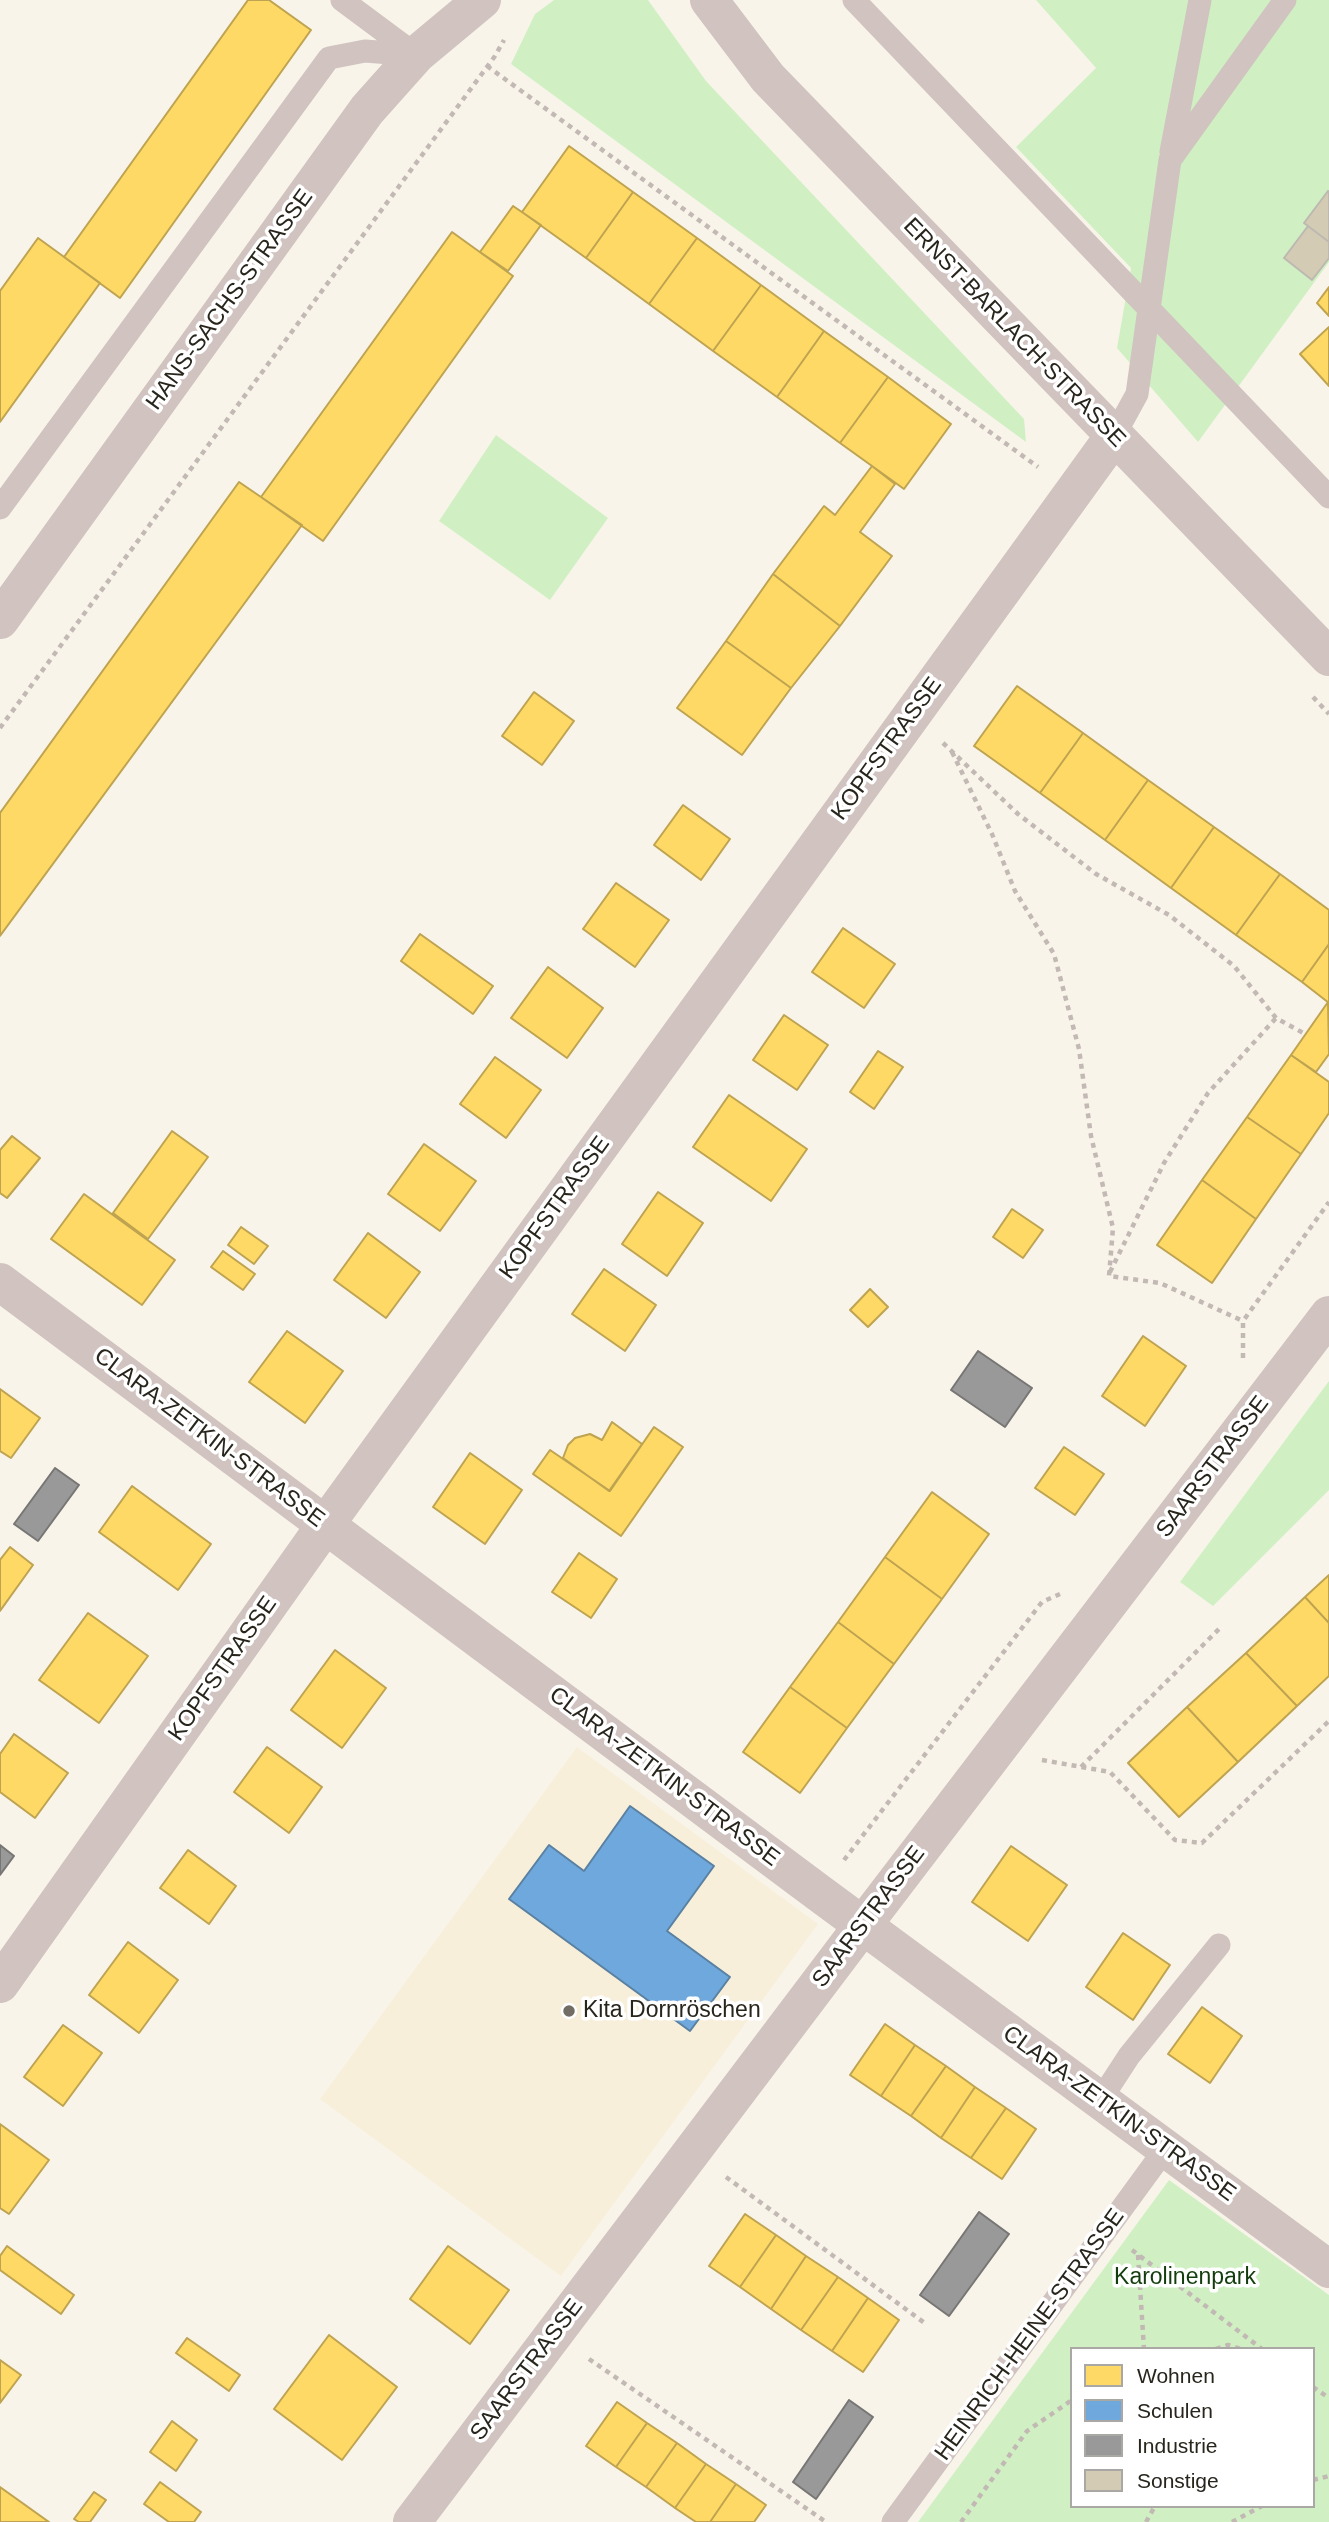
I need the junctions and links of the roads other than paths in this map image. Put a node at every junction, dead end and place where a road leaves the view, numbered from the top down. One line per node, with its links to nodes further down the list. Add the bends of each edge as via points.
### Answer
1 (342, 0): 7 (lane)
2 (482, 0): 7 (street, HANS-SACHS-STRASSE)
3 (709, 0): 10 (street, ERNST-BARLACH-STRASSE, via 768,78)
4 (854, 0): 9 (lane)
5 (1200, 0): 8 (lane)
6 (1285, 0): 8 (lane)
7 (416, 55): 12 (lane, via 365,51 329,58); 13 (street, HANS-SACHS-STRASSE, via 367,110)
8 (1170, 160): 9 (lane)
9 (1148, 308): 10 (lane, via 1137,394); 11 (lane)
10 (1114, 436): 14 (street, ERNST-BARLACH-STRASSE); 17 (street, KOPFSTRASSE)
11 (1329, 497)
12 (0, 508)
13 (0, 620)
14 (1329, 657)
15 (0, 1282): 17 (street, CLARA-ZETKIN-STRASSE)
16 (1329, 1315): 18 (street, SAARSTRASSE)
17 (326, 1524): 18 (street, CLARA-ZETKIN-STRASSE); 20 (street, KOPFSTRASSE)
18 (863, 1925): 21 (street, CLARA-ZETKIN-STRASSE); 24 (street, SAARSTRASSE)
19 (1219, 1945): 21 (lane, via 1129,2056)
20 (0, 1984)
21 (1101, 2099): 22 (street, CLARA-ZETKIN-STRASSE)
22 (1166, 2148): 23 (street, CLARA-ZETKIN-STRASSE); 25 (lane, HEINRICH-HEINE-STRASSE)
23 (1329, 2269)
24 (412, 2522)
25 (893, 2522)

